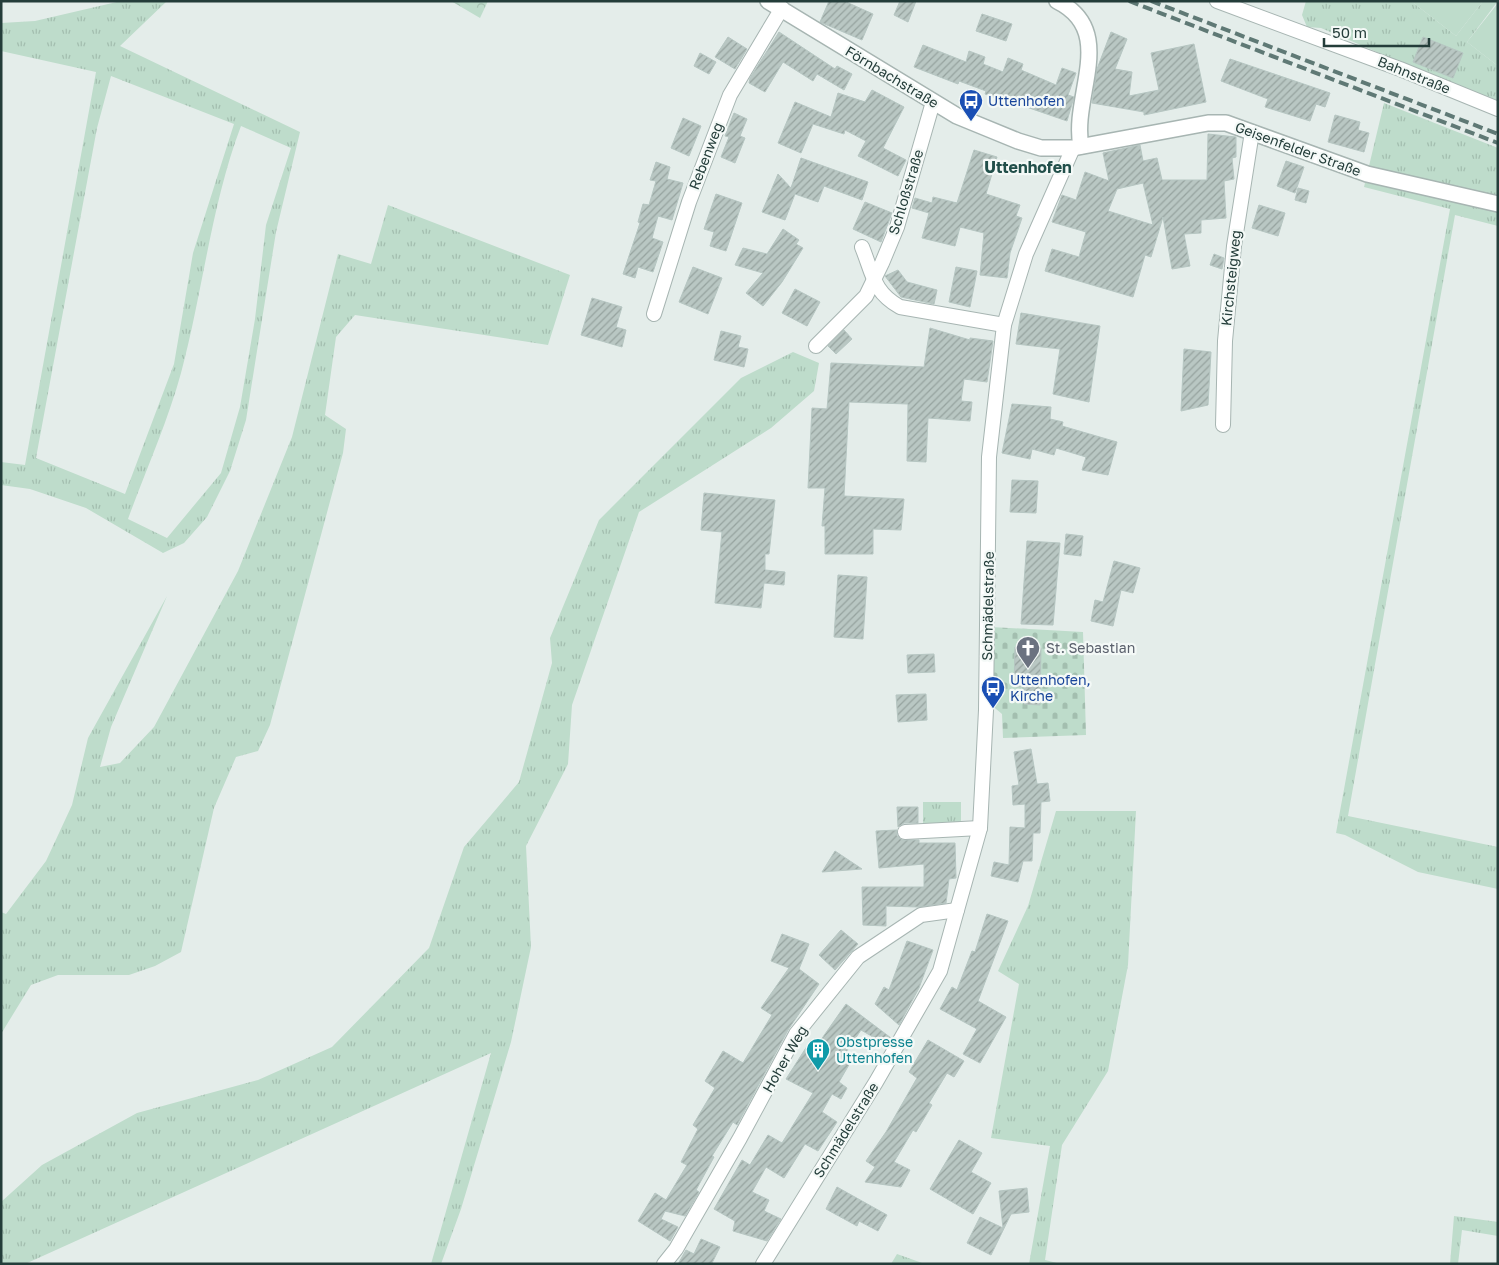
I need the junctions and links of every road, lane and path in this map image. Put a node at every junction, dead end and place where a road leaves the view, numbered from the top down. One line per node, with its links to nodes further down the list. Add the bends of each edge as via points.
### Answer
1 (1057, 1): 7 (street, via 1074,12 1090,42)
2 (1217, 1): 5 (street, Bahnstraße, via 1374,58)
3 (775, 5): 4 (street, Förnbachstraße); 11 (street, Rebenweg, via 730,95 688,202)
4 (933, 102): 7 (street, Förnbachstraße, via 957,116 1018,141 1041,148); 10 (street, Schloßstraße, via 897,227)
5 (1498, 109)
6 (1252, 132): 7 (street, Geisenfelder Straße, via 1226,123 1208,123); 8 (street, Geisenfelder Straße, via 1367,174); 14 (street, Kirchsteigweg, via 1233,255)
7 (1077, 147): 12 (street, Schmädelstraße, via 1026,254)
8 (1498, 204)
9 (862, 247): 10 (street)
10 (874, 280): 12 (street, via 883,296 900,307); 13 (street, Schloßstraße, via 866,296)
11 (654, 314)
12 (1004, 325): 15 (street, Schmädelstraße, via 989,457 986,710)
13 (816, 346)
14 (1222, 425)
15 (980, 828): 16 (street); 17 (street, Schmädelstraße)
16 (905, 832)
17 (957, 910): 18 (street, Hoher Weg, via 921,915 858,958 796,1034 740,1138 676,1249); 19 (street, Schmädelstraße, via 940,972)
18 (664, 1264)
19 (763, 1264)

